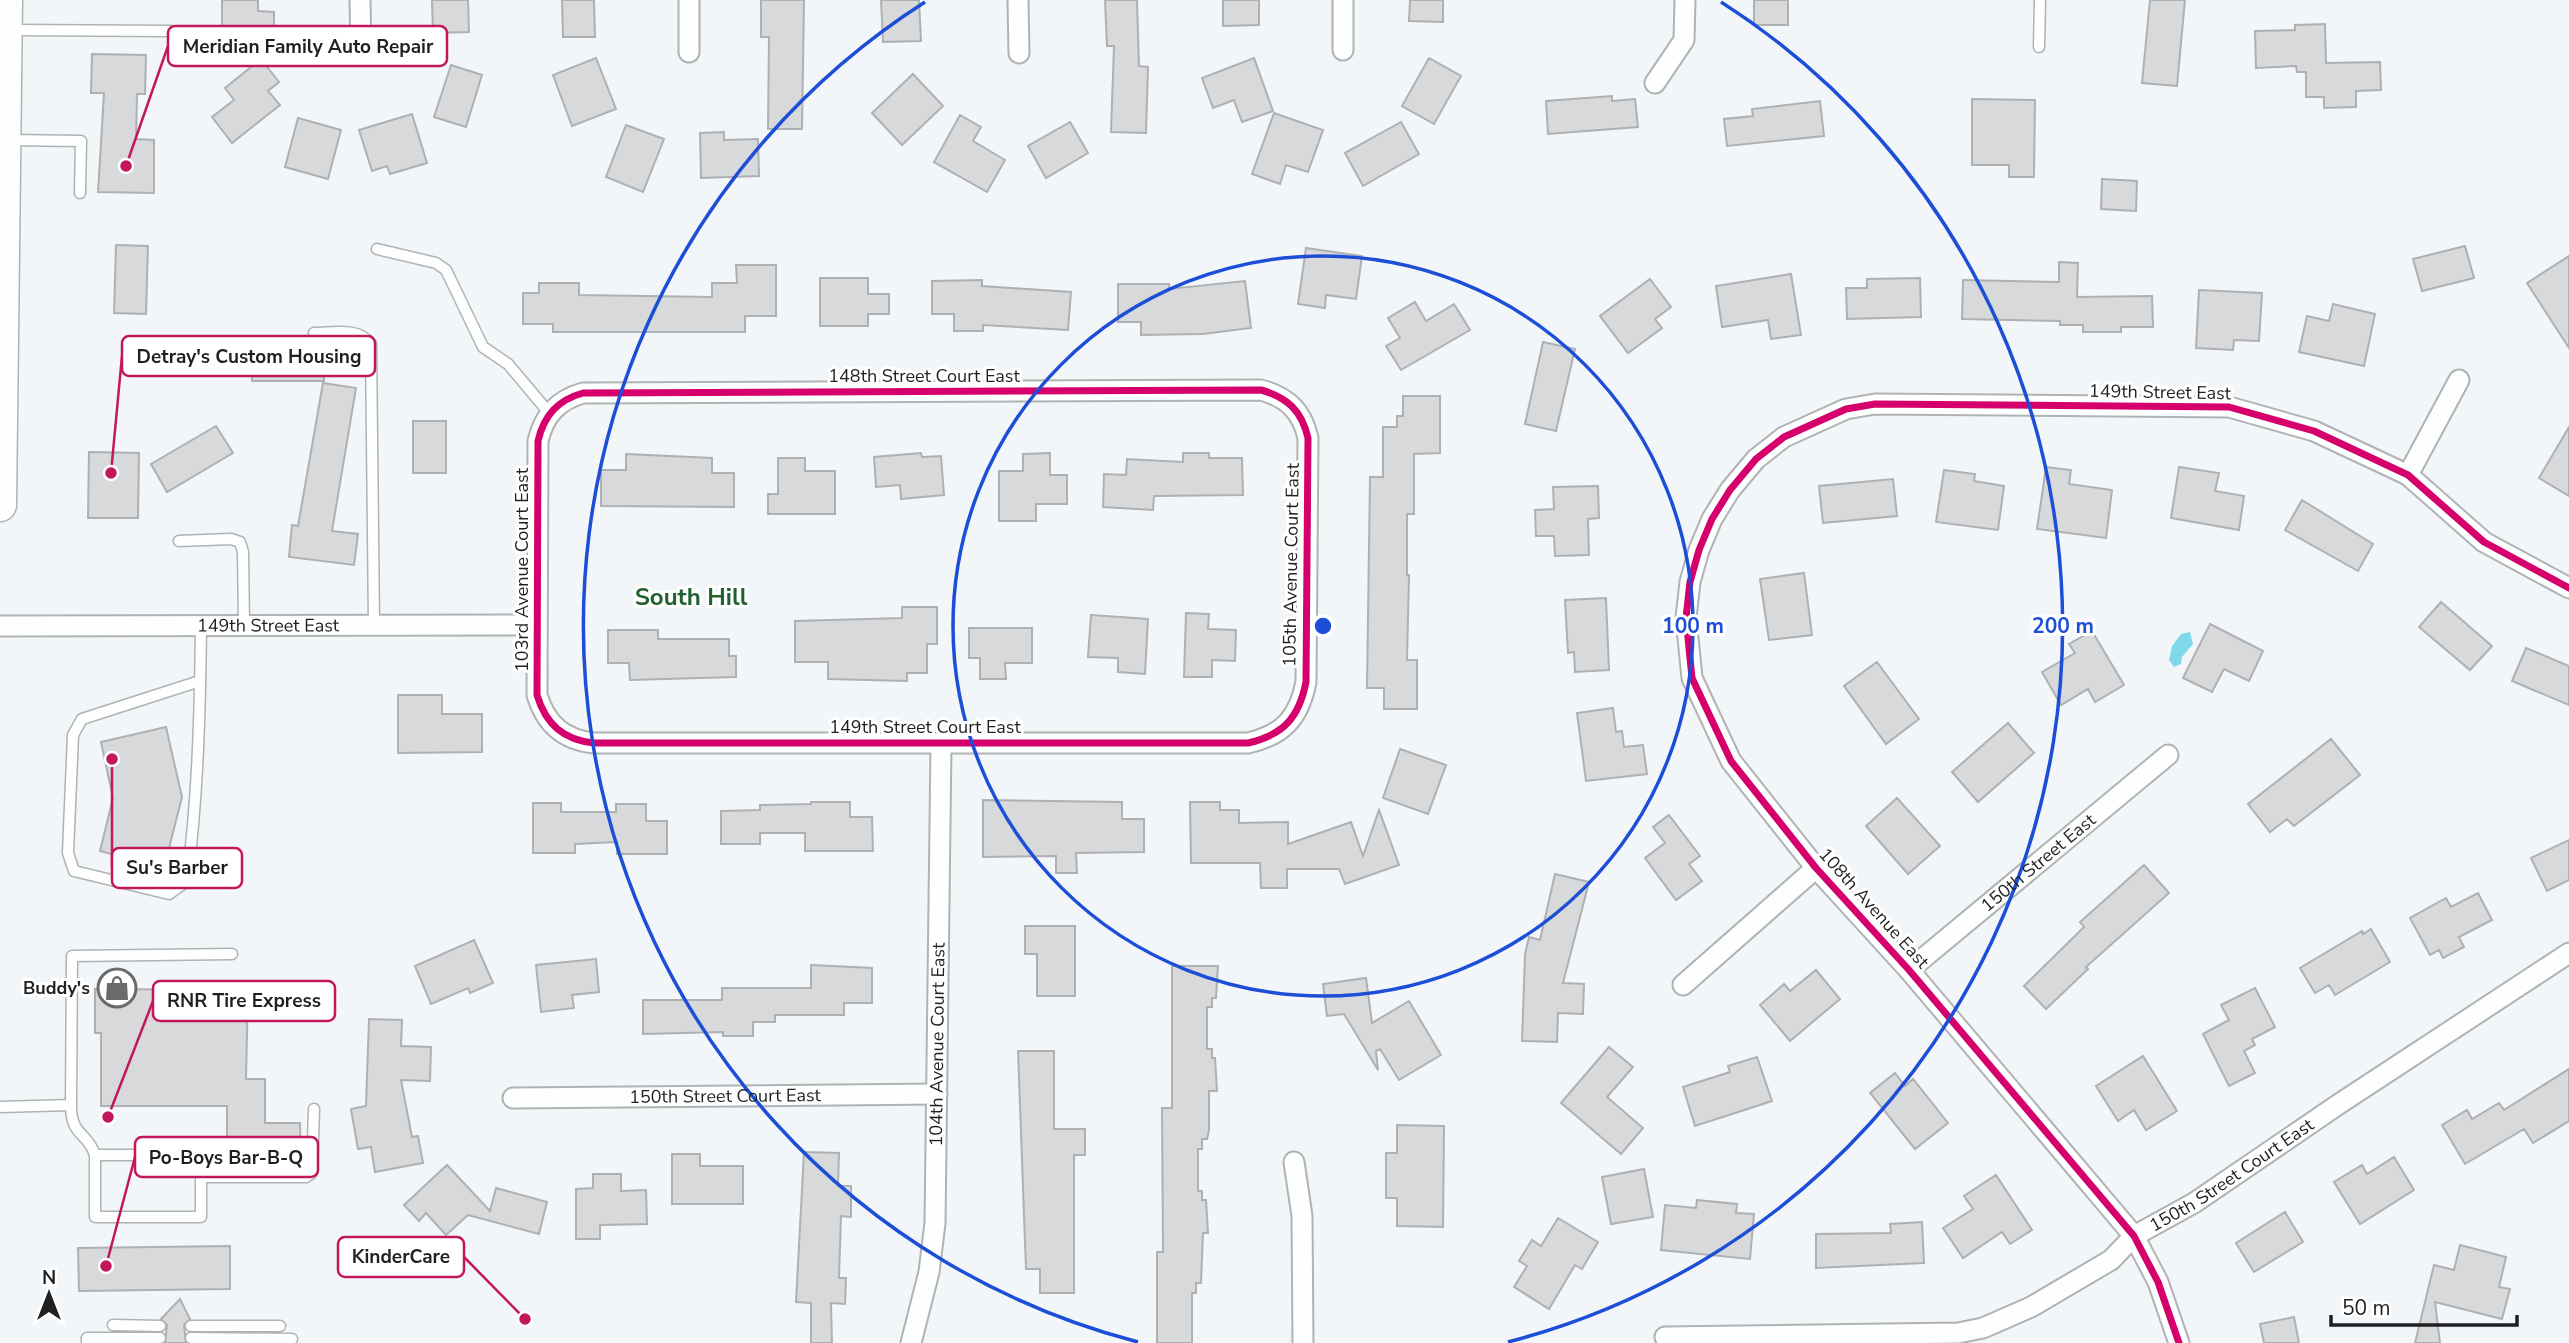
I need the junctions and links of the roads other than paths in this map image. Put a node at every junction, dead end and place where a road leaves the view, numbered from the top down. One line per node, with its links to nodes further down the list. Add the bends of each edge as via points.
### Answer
1 (360, 0): 13 (street)
2 (689, 0): 11 (street)
3 (1018, 0): 12 (street)
4 (1343, 0): 10 (street)
5 (1685, 0): 14 (street, via 1684,40)
6 (2040, 0): 9 (lane)
7 (6, 15): 8 (lane); 15 (main road)
8 (171, 31)
9 (2039, 47)
10 (1343, 50)
11 (689, 52)
12 (1019, 53)
13 (361, 54)
14 (1655, 83)
15 (5, 139): 16 (lane, via 81,141); 17 (main road)
16 (80, 192)
17 (2, 236): 21 (main road)
18 (377, 249): 23 (lane, via 436,263 446,270 483,347 508,364)
19 (314, 333): 33 (lane, via 354,333 371,344)
20 (2459, 380): 25 (street)
21 (1, 396): 26 (main road)
22 (1293, 406): 23 (street, 148th Street Court East, via 1274,393 1247,390 583,393); 36 (street, 105th Avenue Court East, via 1308,438 1306,682 1302,703)
23 (553, 410): 30 (street, 103rd Avenue Court East, via 538,441)
24 (1756, 459): 25 (street, 149th Street East, via 1784,437 1846,410 1875,404 2229,407 2314,431); 40 (street, 108th Avenue East, via 1712,519 1699,550 1689,582 1687,651 1704,709 1731,761)
25 (2408, 475): 29 (street, 149th Street East, via 2484,542)
26 (0, 488): 27 (main road)
27 (0, 505)
28 (179, 541): 32 (lane, via 240,542)
29 (2569, 588)
30 (537, 625): 33 (street, 149th Street East); 37 (street, 103rd Avenue Court East, via 537,695 548,721)
31 (0, 626): 34 (street, 149th Street East)
32 (244, 626): 33 (street, 149th Street East); 34 (street, 149th Street East)
33 (374, 626)
34 (201, 627): 35 (lane)
35 (200, 681): 35 (lane, via 82,719 73,735 68,853 74,871 169,894 187,881)
36 (1288, 724): 38 (street, 149th Street Court East, via 1267,738 1248,743)
37 (559, 732): 38 (street, 149th Street Court East, via 594,743)
38 (941, 743): 45 (street, 104th Avenue Court East)
39 (2168, 755): 43 (street, 150th Street East)
40 (1816, 868): 43 (street, 108th Avenue East); 44 (street)
41 (2569, 953): 53 (street, 150th Street Court East, via 2194,1203)
42 (232, 954): 47 (lane, via 72,956)
43 (1909, 970): 53 (street, 108th Avenue East)
44 (1682, 985)
45 (937, 1094): 46 (street, 150th Street Court East); 63 (street, 104th Avenue Court East, via 935,1223 929,1272)
46 (513, 1098)
47 (71, 1105): 48 (lane); 50 (lane, via 74,1129 92,1145)
48 (0, 1107)
49 (314, 1109): 52 (lane, via 312,1173 306,1177)
50 (95, 1155): 52 (lane, via 201,1155); 52 (lane, via 95,1217 201,1217)
51 (1294, 1162): 64 (street, via 1301,1216)
52 (201, 1177)
53 (2134, 1236): 58 (street, 150th Street Court East, via 2111,1260 2031,1307 1983,1328 1958,1333); 65 (street, 108th Avenue East, via 2158,1282)
54 (113, 1325): 55 (lane)
55 (160, 1326)
56 (191, 1326): 57 (lane)
57 (280, 1326)
58 (1665, 1337)
59 (160, 1338): 62 (lane)
60 (191, 1338): 61 (lane)
61 (292, 1339)
62 (86, 1340)
63 (911, 1343)
64 (1303, 1343)
65 (2179, 1343)

